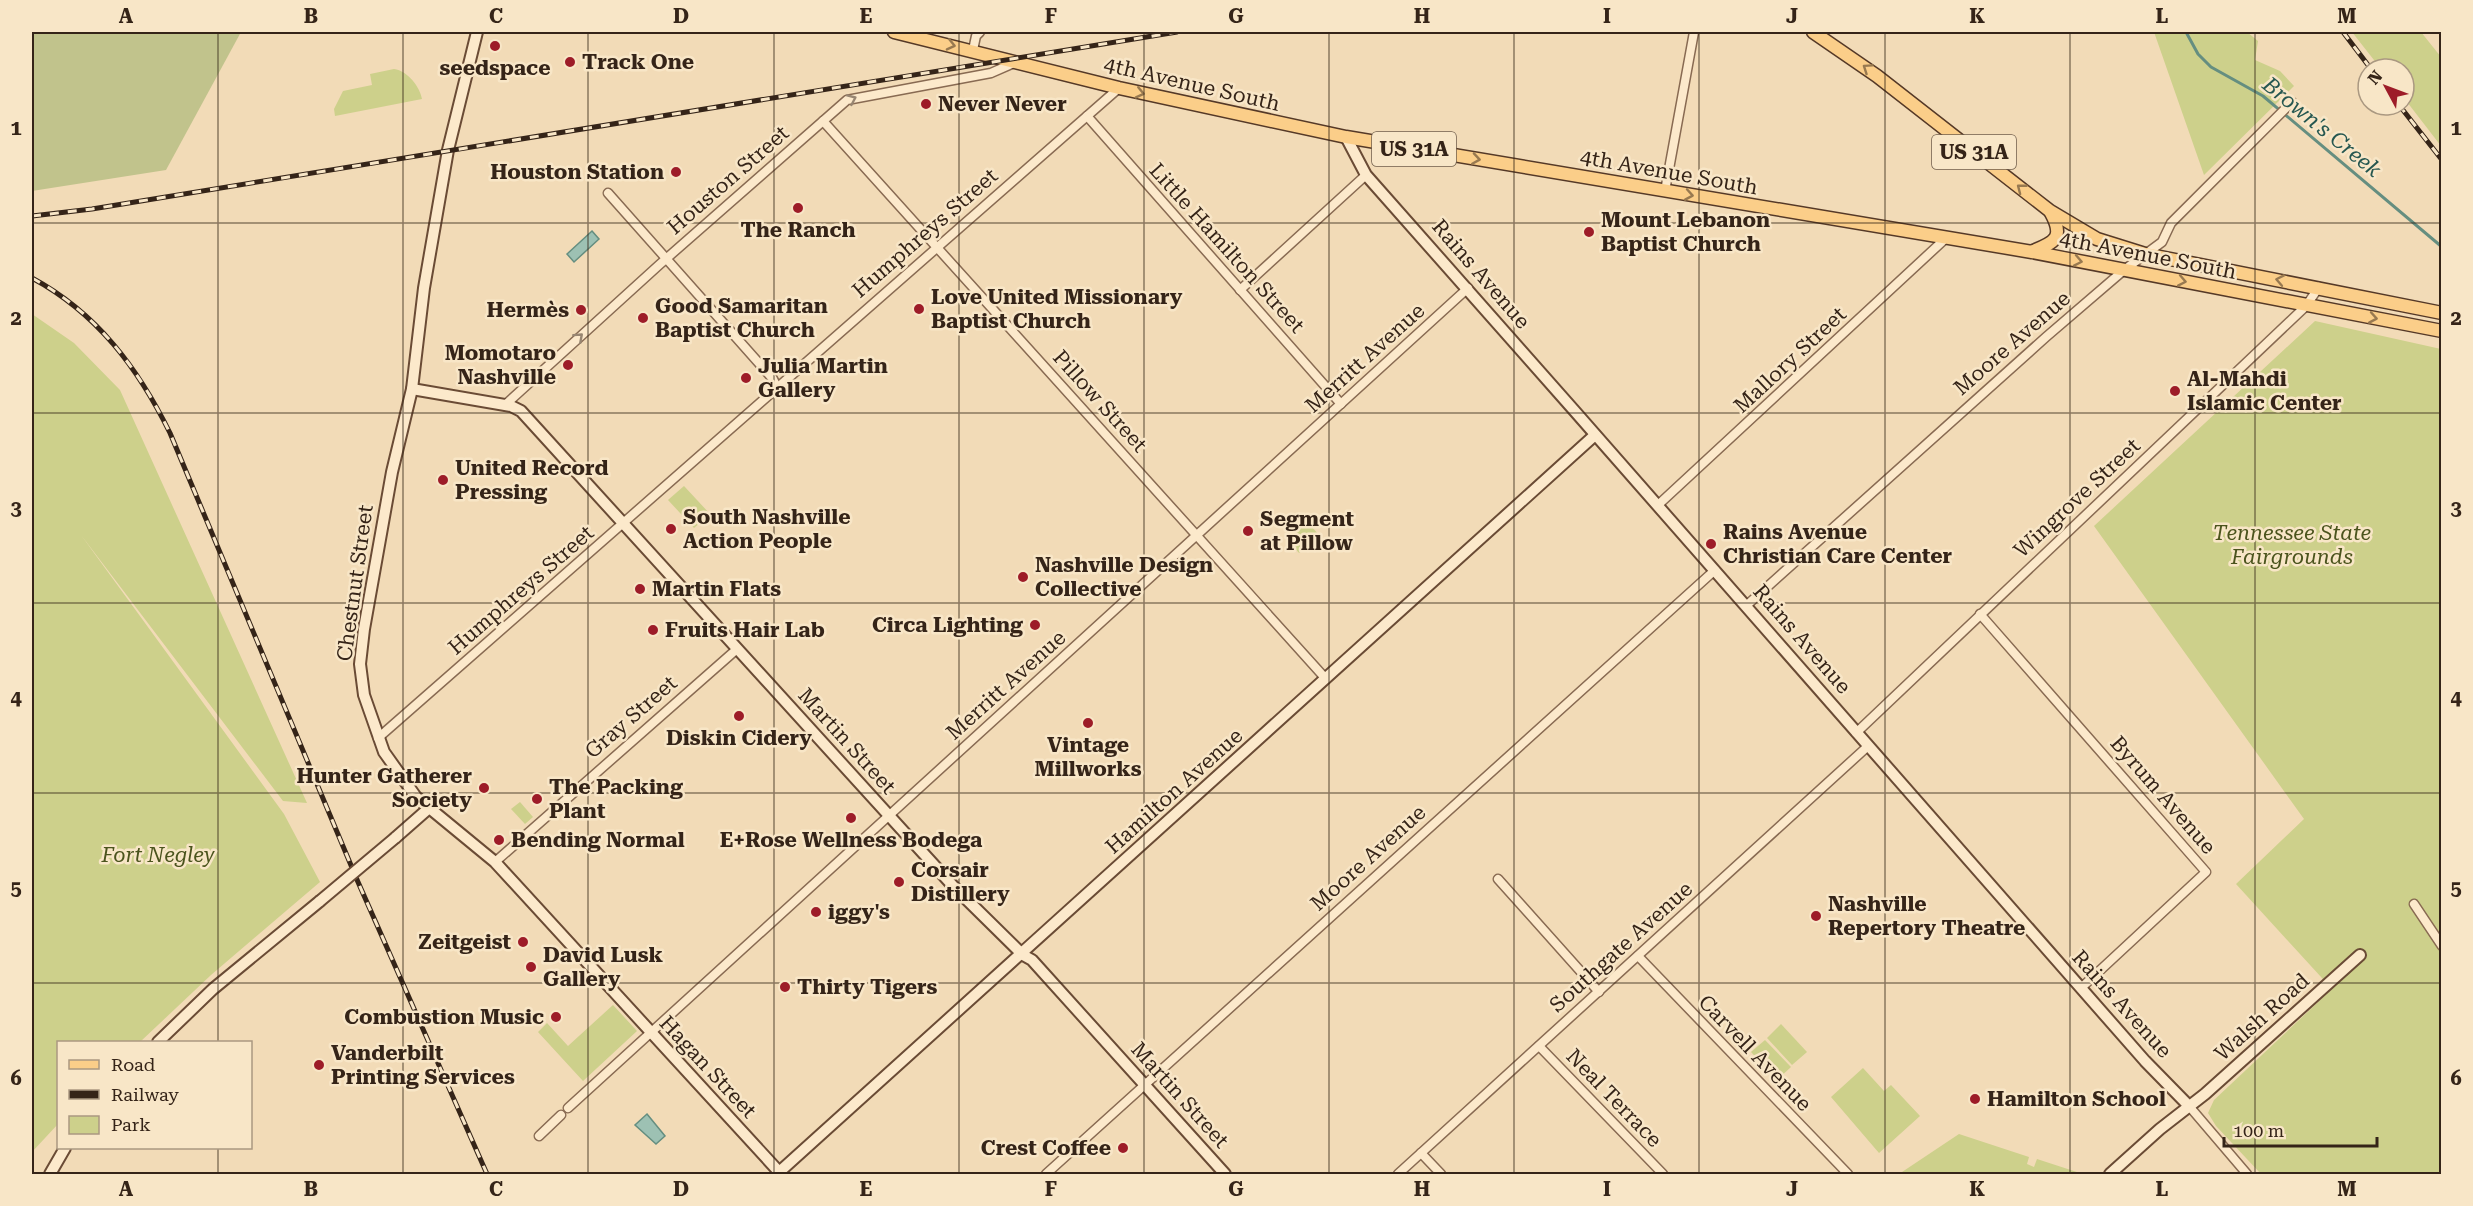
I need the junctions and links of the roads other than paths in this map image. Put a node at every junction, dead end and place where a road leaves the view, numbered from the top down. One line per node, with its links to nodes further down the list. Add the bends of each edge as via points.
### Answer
1 (477, 32): 30 (street, Chestnut Street, via 447,156 424,288)
2 (894, 32): 6 (main road, 4th Avenue South / US 31A, one-way to 6)
3 (981, 32): 6 (street)
4 (1694, 32): 14 (street)
5 (1813, 32): 16 (main road, US 31A, one-way to 5, via 1877,76)
6 (973, 50): 7 (main road, 4th Avenue South / US 31A)
7 (1017, 61): 8 (main road, 4th Avenue South / US 31A); 11 (street, Houston Street, one-way to 7, via 856,96 991,73)
8 (1119, 88): 10 (street, Humphreys Street); 12 (main road, 4th Avenue South / US 31A, one-way to 12)
9 (2292, 102): 20 (street, Moore Avenue, via 2171,223 2162,242)
10 (1087, 116): 18 (street, Humphreys Street); 25 (street, Little Hamilton Street)
11 (823, 121): 18 (street, Pillow Street); 21 (street, Houston Street)
12 (1346, 137): 13 (street, Rains Avenue); 14 (main road, 4th Avenue South / US 31A, one-way to 14)
13 (1366, 175): 24 (street, Rains Avenue); 25 (street)
14 (1665, 191): 17 (main road, 4th Avenue South / US 31A, one-way to 17)
15 (608, 193): 21 (street)
16 (2050, 211): 19 (main road, via 2057,224 2056,239); 20 (main road, US 31A, via 2097,239)
17 (1945, 239): 19 (main road, 4th Avenue South / US 31A); 34 (street, Mallory Street)
18 (936, 247): 29 (street, Humphreys Street); 36 (street, Pillow Street)
19 (2032, 252): 22 (main road, 4th Avenue South / US 31A, one-way to 22)
20 (2145, 254): 22 (street, Moore Avenue); 23 (main road, 4th Avenue South / US 31A, one-way to 20)
21 (666, 258): 29 (street); 32 (street, Houston Street, one-way to 21)
22 (2124, 270): 26 (main road, 4th Avenue South / US 31A, one-way to 26); 38 (street, Moore Avenue)
23 (2319, 287): 26 (street, Wingrove Street); 27 (main road, 4th Avenue South / US 31A)
24 (1468, 288): 31 (street, Merritt Avenue); 33 (street, Rains Avenue)
25 (1240, 290): 31 (street, Little Hamilton Street)
26 (2306, 306): 28 (main road, 4th Avenue South / US 31A, one-way to 28); 39 (street, Wingrove Street)
27 (2442, 313)
28 (2442, 331)
29 (777, 387): 35 (street, Humphreys Street)
30 (412, 389): 32 (street, Martin Street); 43 (street, Chestnut Street, via 392,472 361,652 364,695)
31 (1341, 404): 36 (street, Merritt Avenue)
32 (505, 405): 35 (street, Martin Street, via 520,411)
33 (1595, 435): 34 (street, Rains Avenue); 41 (street, Hamilton Avenue)
34 (1658, 505): 37 (street, Rains Avenue)
35 (623, 524): 40 (street, Martin Street); 43 (street, Humphreys Street)
36 (1197, 535): 41 (street, Pillow Street); 46 (street, Merritt Avenue)
37 (1715, 570): 38 (street, Rains Avenue); 59 (street, Moore Avenue)
38 (1747, 604): 42 (street, Rains Avenue)
39 (1980, 614): 42 (street, Wingrove Street); 54 (street, Byrum Avenue, via 2206,872)
40 (737, 649): 46 (street, Martin Street); 47 (street, Gray Street)
41 (1326, 679): 51 (street, Hamilton Avenue)
42 (1856, 733): 44 (street, Rains Avenue)
43 (378, 738): 45 (street, Chestnut Street, via 393,769)
44 (1867, 747): 53 (street, Southgate Avenue); 54 (street, Rains Avenue)
45 (428, 809): 47 (street, Hagan Street); 57 (street, bridge, via 213,989)
46 (890, 815): 51 (street, Martin Street); 56 (street, Merritt Avenue)
47 (495, 862): 56 (street, Hagan Street)
48 (1498, 879): 55 (street)
49 (2414, 904): 50 (street)
50 (2442, 946)
51 (1023, 955): 59 (street, Martin Street, via 1032,960); 65 (street, Hamilton Avenue)
52 (2360, 955): 60 (street, Walsh Road)
53 (1638, 956): 55 (street, Southgate Avenue); 71 (street, Carvell Avenue)
54 (2081, 988): 60 (street, Rains Avenue)
55 (1599, 992): 58 (street, Southgate Avenue)
56 (650, 1033): 61 (street, Merritt Avenue); 65 (street, Hagan Street)
57 (159, 1041)
58 (1539, 1046): 63 (street, Southgate Avenue); 70 (street, Neal Terrace)
59 (1145, 1084): 66 (street, Moore Avenue); 67 (street, Martin Street)
60 (2189, 1106): 72 (street, Walsh Road); 73 (street)
61 (539, 1136)
62 (63, 1149): 64 (street)
63 (1421, 1154): 68 (street, Southgate Avenue); 69 (street)
64 (50, 1174)
65 (779, 1174)
66 (1046, 1174)
67 (1225, 1174)
68 (1398, 1174)
69 (1441, 1174)
70 (1663, 1174)
71 (1848, 1174)
72 (2110, 1174)
73 (2247, 1174)

